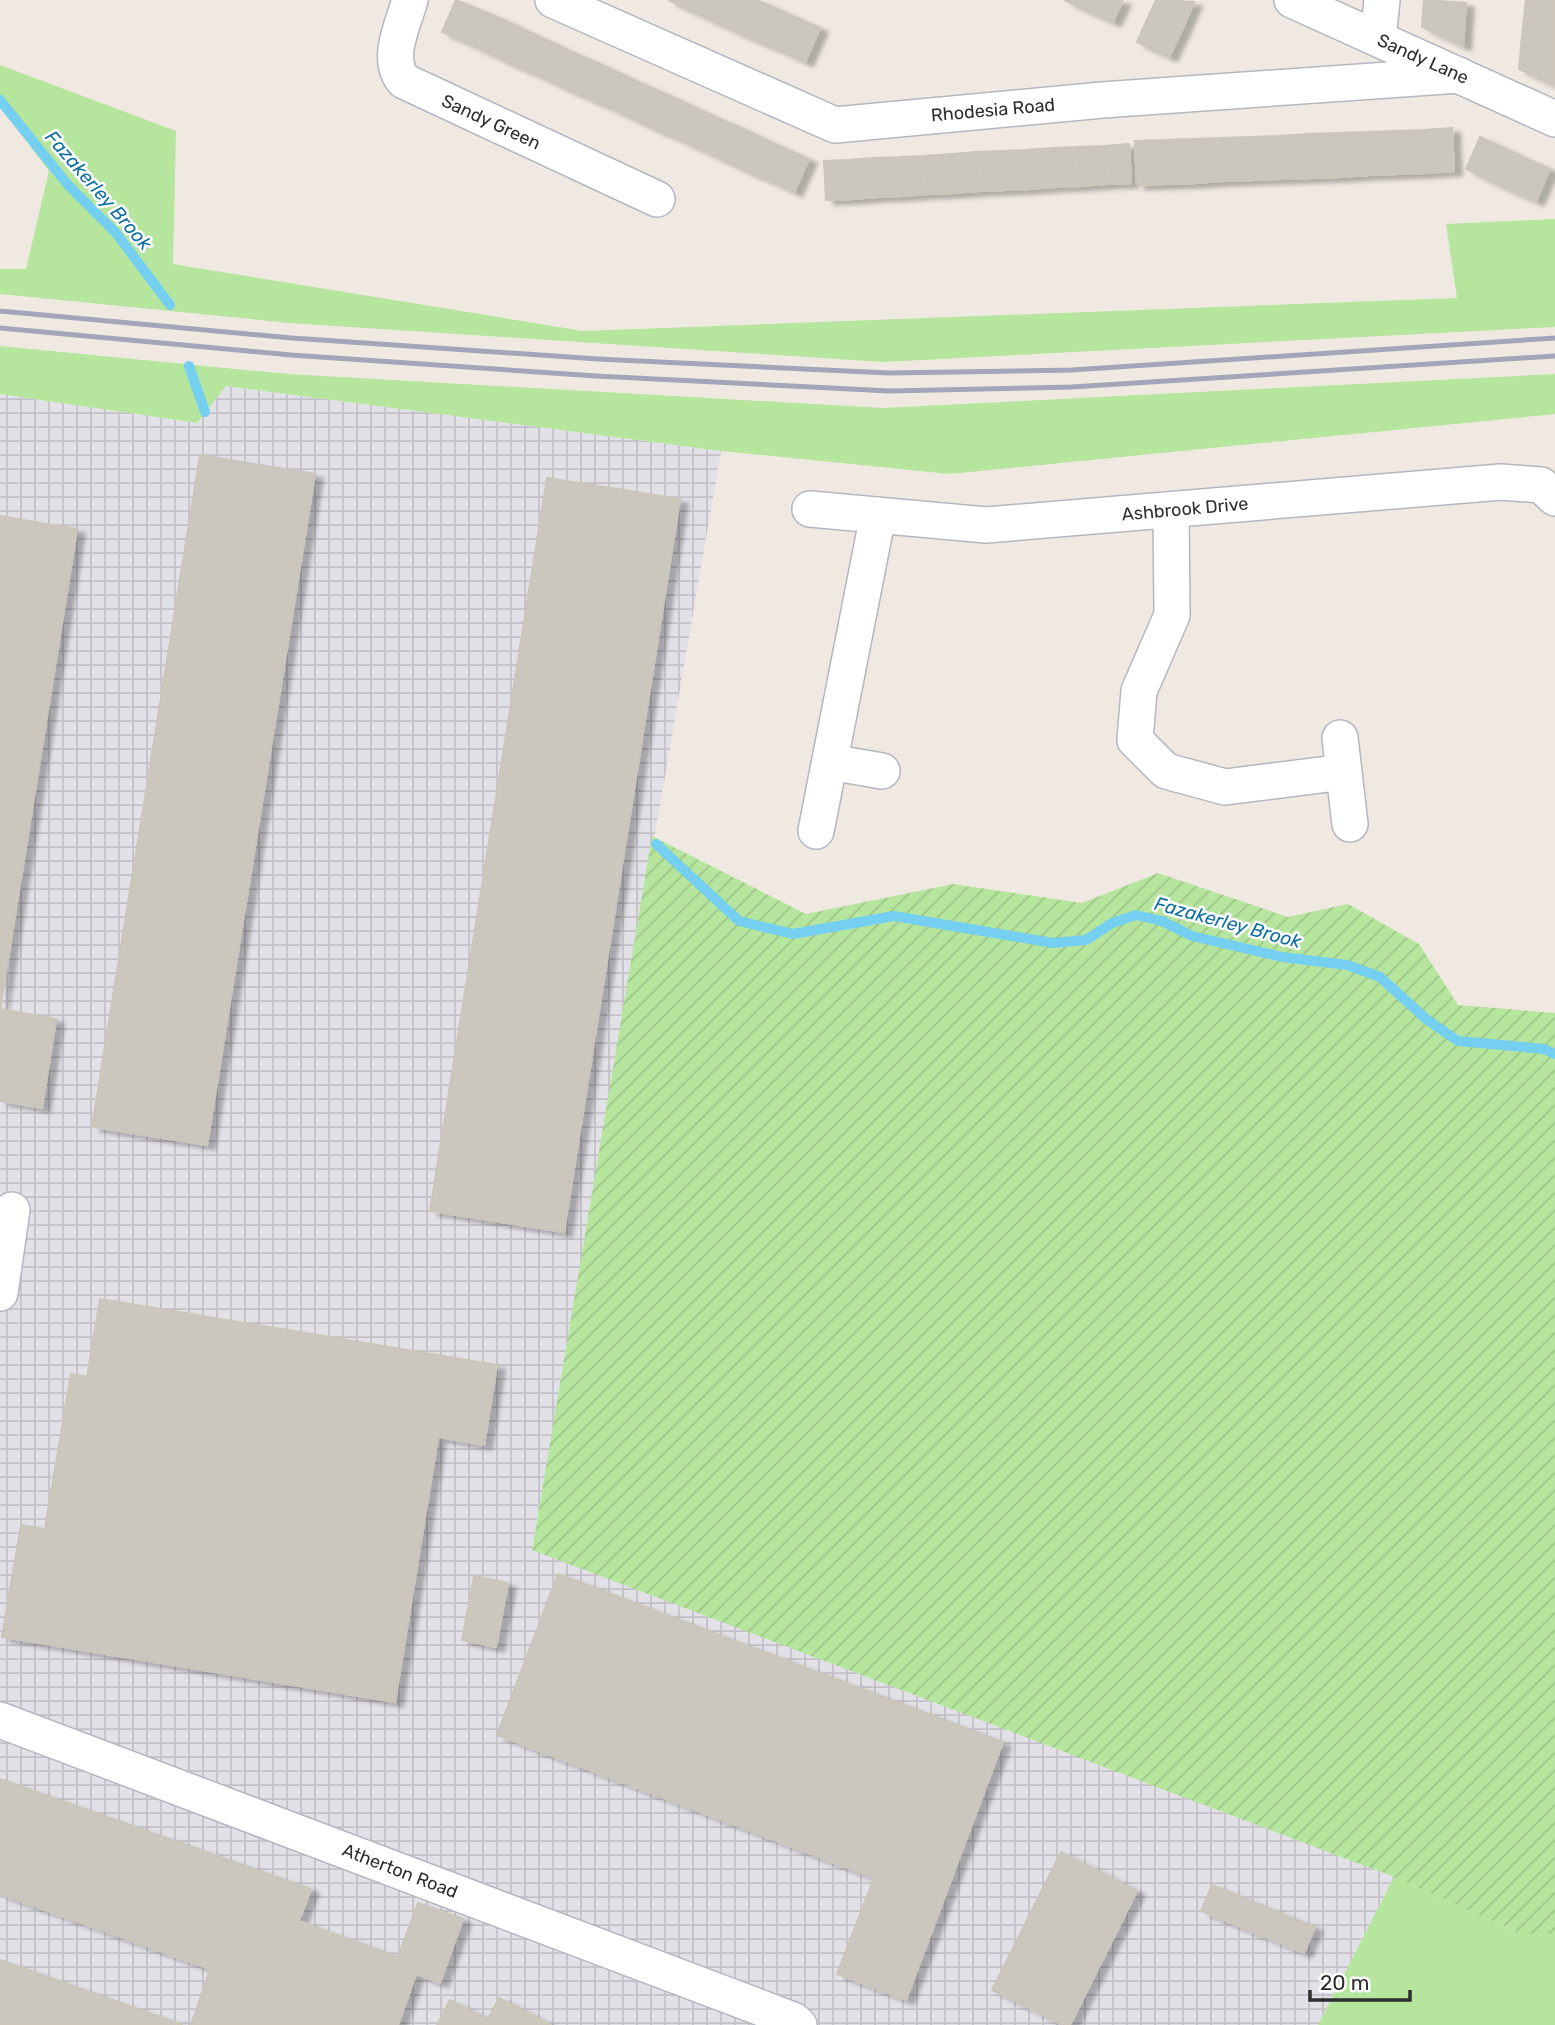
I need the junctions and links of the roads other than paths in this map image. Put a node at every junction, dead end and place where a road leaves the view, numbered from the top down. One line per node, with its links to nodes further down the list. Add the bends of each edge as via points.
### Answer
1 (410, 0): 8 (street, Sandy Green, via 394,60 404,81)
2 (553, 0): 6 (street, Rhodesia Road, via 835,125 1102,100)
3 (1292, 0): 5 (street, Sandy Lane)
4 (1382, 0): 5 (street)
5 (1378, 39): 6 (street, Sandy Lane)
6 (1459, 75): 7 (street, Sandy Lane)
7 (1555, 118)
8 (657, 199)
9 (1550, 482): 11 (street, Ashbrook Drive, via 1501,482)
10 (810, 509): 12 (street, Ashbrook Drive)
11 (1171, 510): 12 (street, Ashbrook Drive, via 986,526); 16 (street, via 1172,615 1139,691 1135,740 1166,771 1225,787)
12 (878, 514): 14 (street)
13 (1340, 738): 16 (street)
14 (830, 762): 15 (street); 18 (street)
15 (882, 771)
16 (1344, 772): 17 (street)
17 (1350, 824)
18 (816, 831)
19 (12, 1210): 20 (street)
20 (0, 1293)
21 (0, 1720): 22 (street, Atherton Road)
22 (799, 2025)

